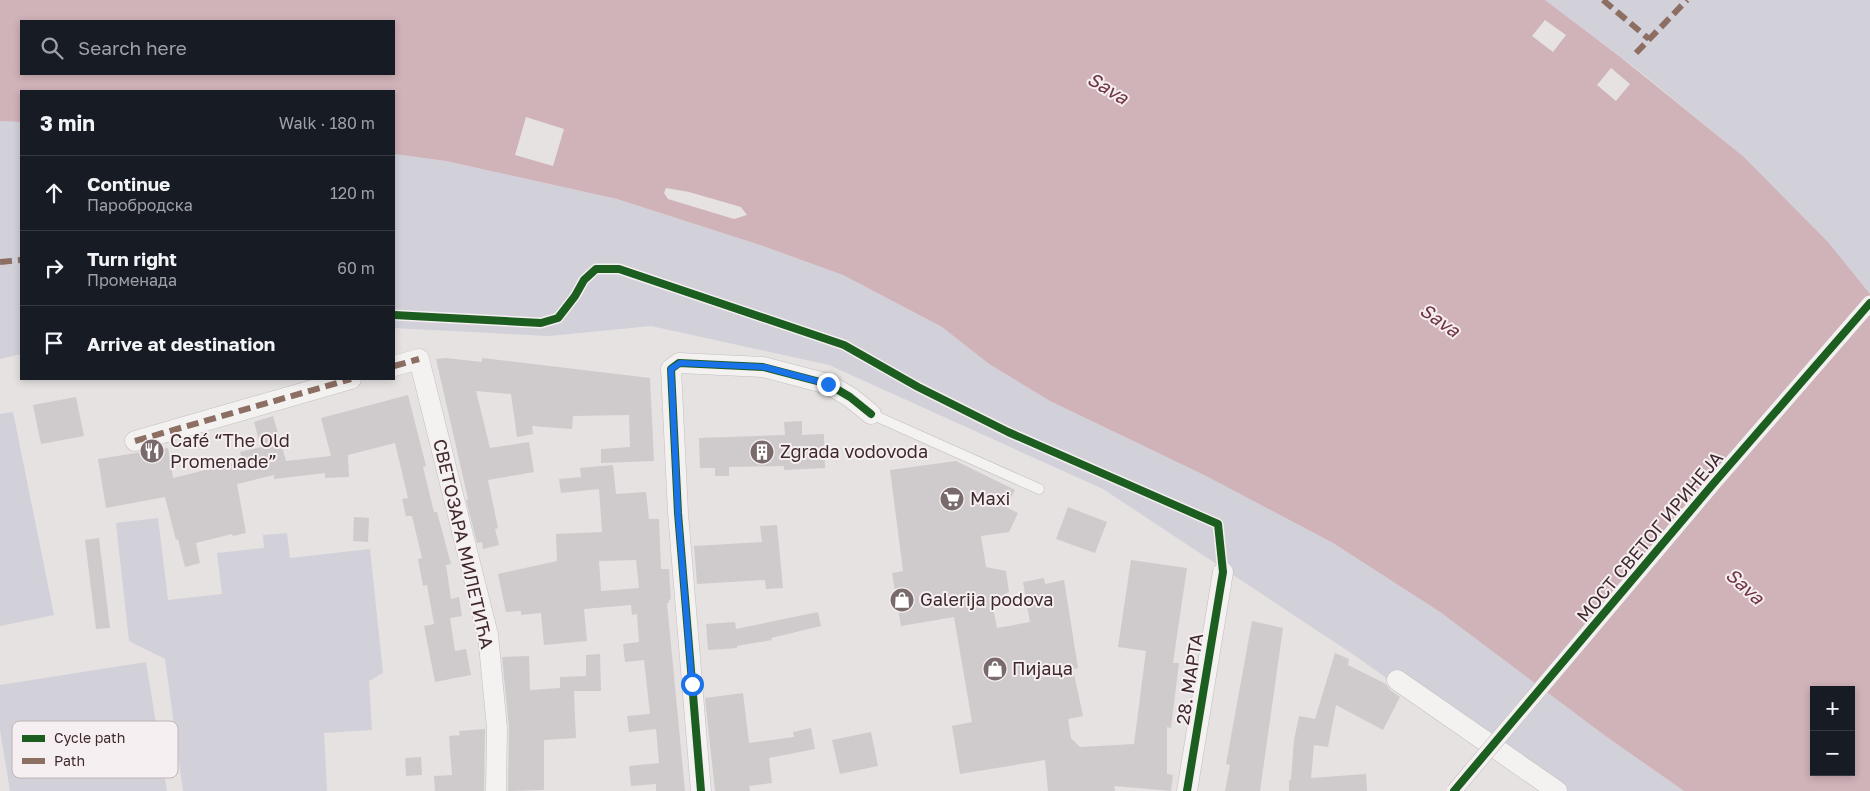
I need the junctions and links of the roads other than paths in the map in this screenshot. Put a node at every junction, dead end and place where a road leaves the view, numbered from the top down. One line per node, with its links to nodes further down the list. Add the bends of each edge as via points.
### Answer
1 (1870, 303): 12 (street, МОСТ СВЕТОГ ИРИНЕЈА, bridge)
2 (395, 366): 9 (street, СВЕТОЗАРА МИЛЕТИЋА, via 419,359 488,635 497,728)
3 (348, 380): 5 (street)
4 (871, 414): 6 (lane); 10 (street, via 828,384 764,367 680,363 671,372 678,513)
5 (135, 441)
6 (1039, 488)
7 (1223, 572): 11 (street, 28. МАРТА)
8 (1397, 680): 13 (street)
9 (496, 791)
10 (701, 791)
11 (1187, 791)
12 (1454, 791)
13 (1557, 791)

